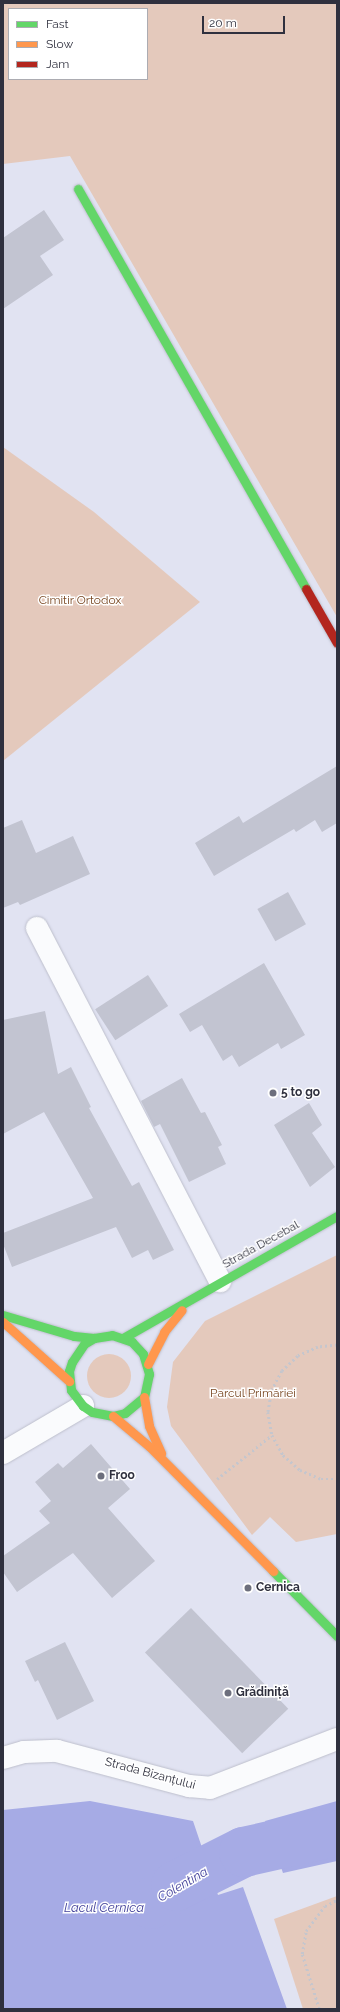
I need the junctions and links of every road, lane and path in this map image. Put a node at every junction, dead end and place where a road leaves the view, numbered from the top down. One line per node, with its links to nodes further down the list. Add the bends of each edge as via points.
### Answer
1 (78, 189): 2 (street)
2 (337, 643)
3 (37, 928): 5 (street)
4 (337, 1216): 5 (street, Strada Decebal)
5 (220, 1281): 6 (street, Strada Decebal)
6 (196, 1295): 10 (street, Strada Decebal); 12 (street, Strada Decebal, via 164,1332)
7 (3, 1314): 9 (street, via 53,1331)
8 (3, 1322): 13 (street)
9 (94, 1338): 10 (street, via 112,1335); 13 (street, via 76,1352 69,1371)
10 (123, 1338): 12 (street, via 139,1348)
11 (337, 1345): 17 (path, via 318,1347 298,1356 282,1371 272,1390 268,1412)
12 (148, 1364): 14 (street, via 148,1385)
13 (69, 1381): 15 (street)
14 (144, 1396): 16 (street, via 132,1409); 19 (street, via 149,1426)
15 (83, 1406): 16 (street, via 102,1415); 18 (street)
16 (113, 1416): 19 (street)
17 (272, 1435): 20 (path, via 283,1455 300,1470 321,1479); 21 (path)
18 (3, 1453)
19 (165, 1462): 21 (street)
20 (337, 1480)
21 (196, 1496): 22 (street)
22 (337, 1636)
23 (337, 1738): 24 (street, Strada Bizanțului, via 210,1788 188,1786 57,1750 24,1752)
24 (3, 1758)
25 (337, 1900): 26 (path, via 325,1906 306,1931 302,1954)
26 (319, 2009)

